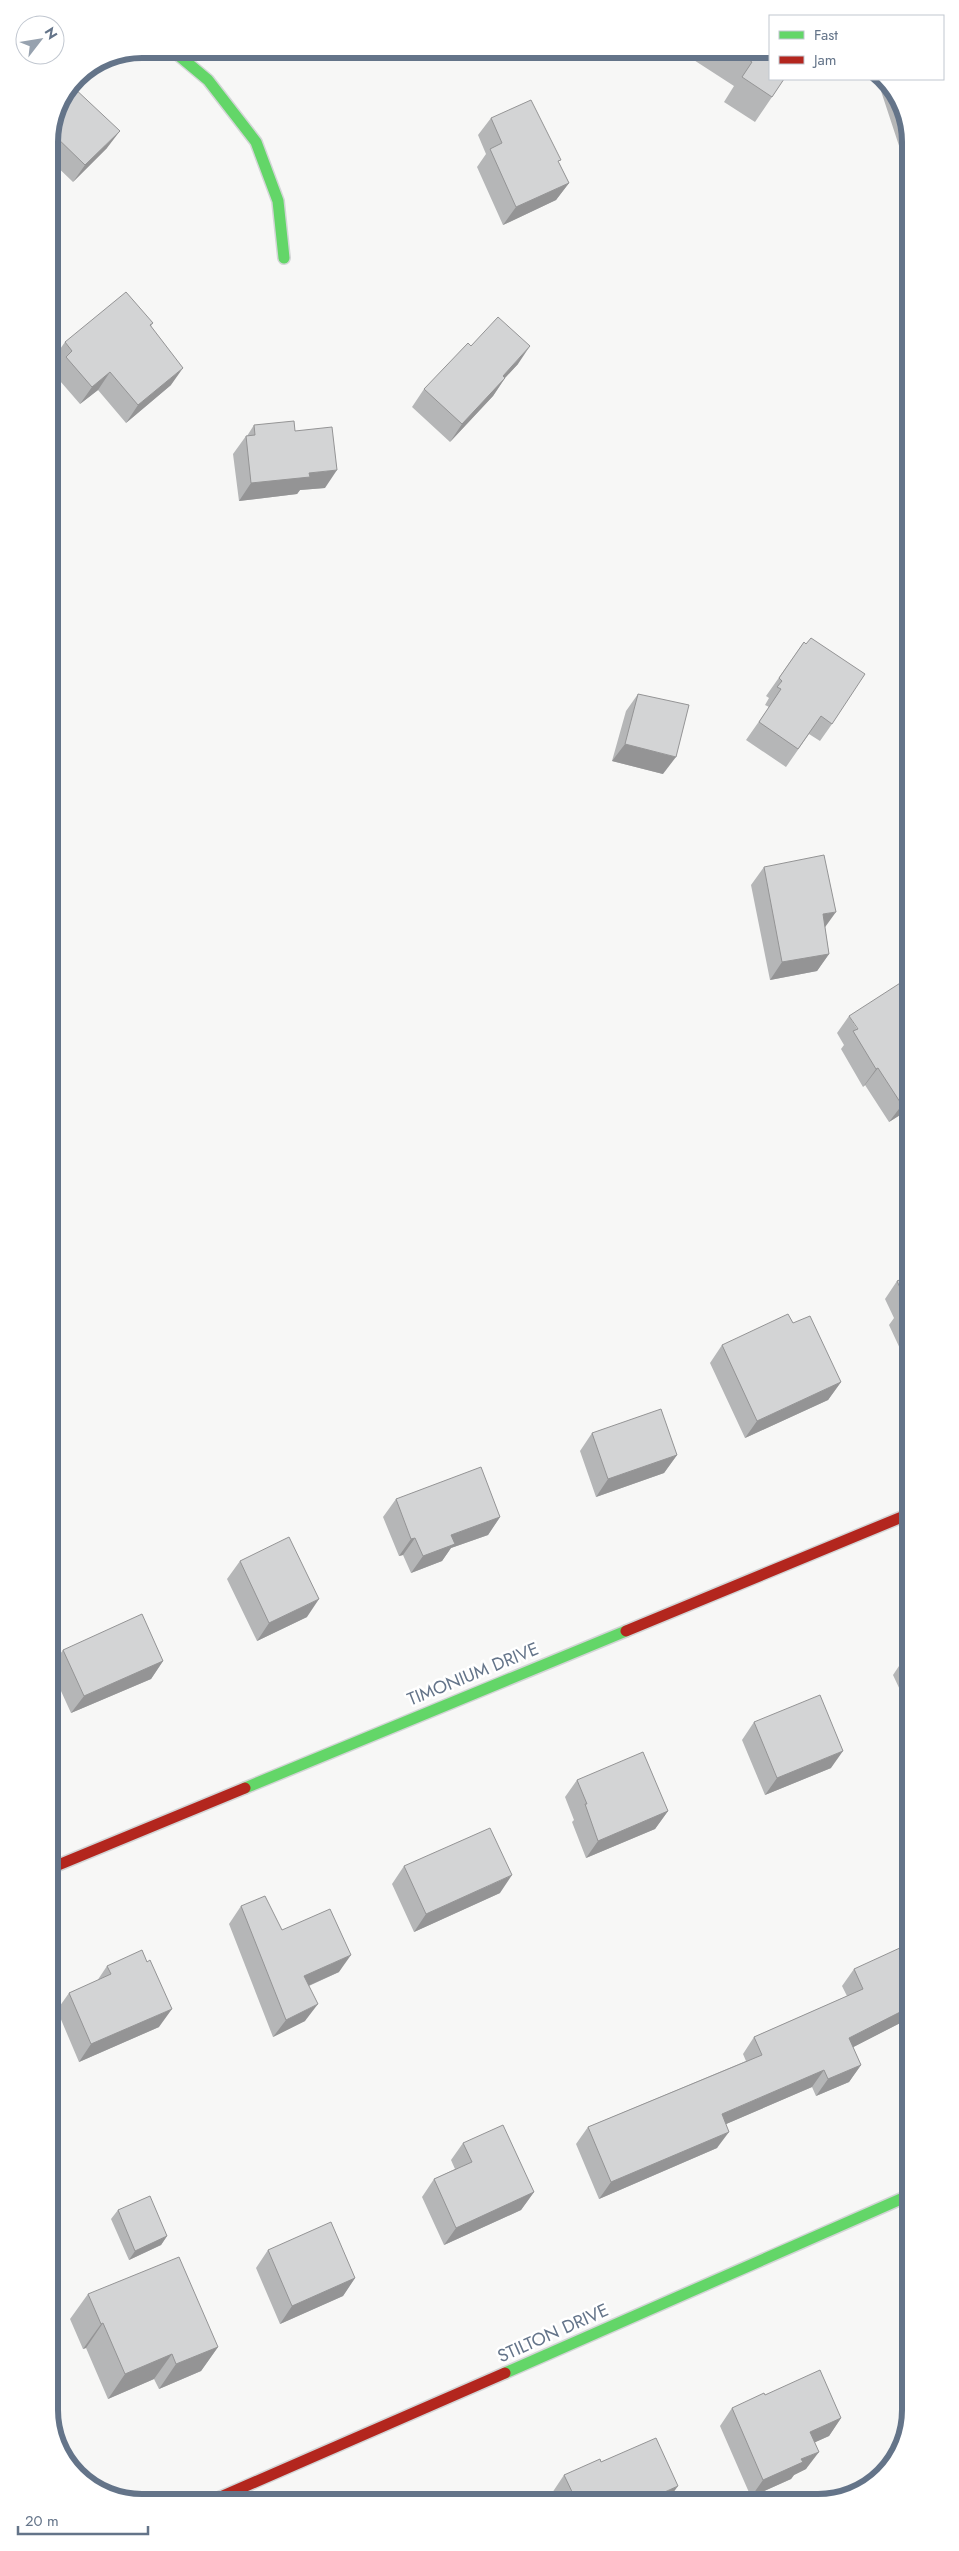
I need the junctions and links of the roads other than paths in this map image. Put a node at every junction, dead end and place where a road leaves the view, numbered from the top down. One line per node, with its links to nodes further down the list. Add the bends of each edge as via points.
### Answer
1 (182, 58): 2 (street, via 208,80 256,142 278,201)
2 (284, 258)
3 (902, 1517): 4 (street, TIMONIUM DRIVE)
4 (58, 1865)
5 (902, 2199): 6 (street, STILTON DRIVE)
6 (231, 2493)

